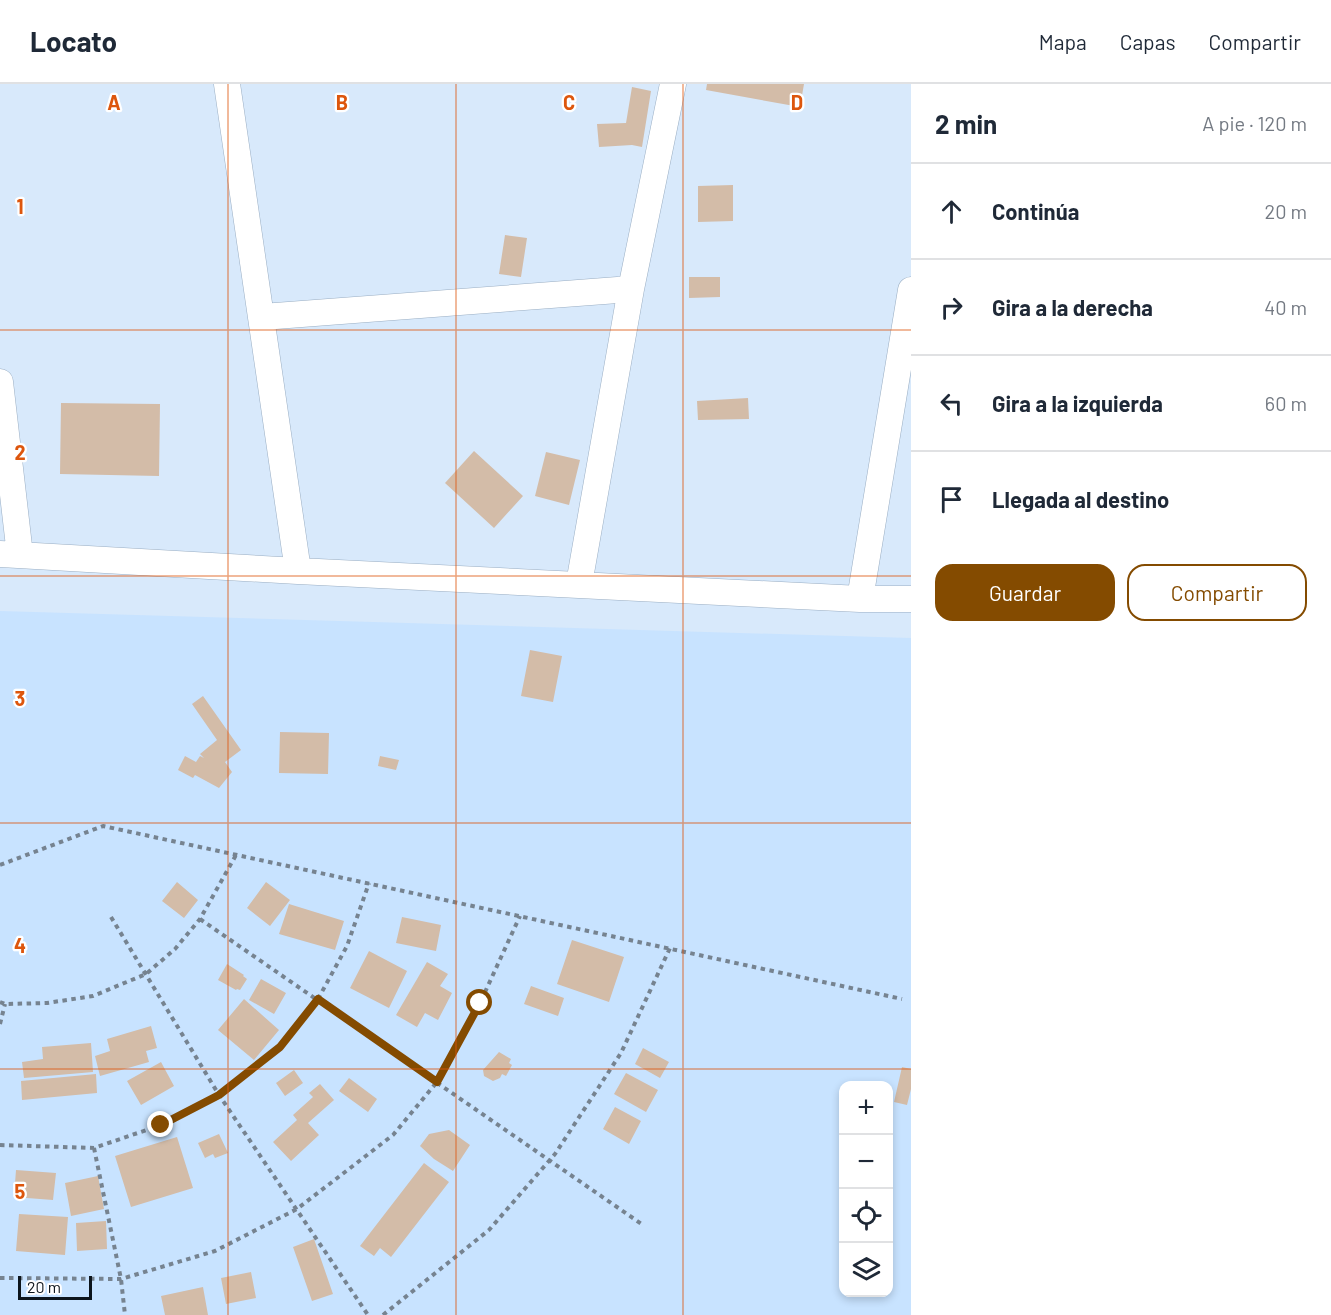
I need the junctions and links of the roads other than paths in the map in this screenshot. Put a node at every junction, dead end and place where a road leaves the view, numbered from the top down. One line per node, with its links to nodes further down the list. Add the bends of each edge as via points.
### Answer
1 (227, 84): 5 (street)
2 (673, 84): 3 (street)
3 (631, 289): 5 (street); 9 (street)
4 (911, 290): 10 (street)
5 (262, 317): 8 (street)
6 (0, 382): 7 (street)
7 (10, 554): 8 (street)
8 (298, 571): 9 (street)
9 (579, 584): 10 (street)
10 (860, 599): 11 (street)
11 (911, 599)

